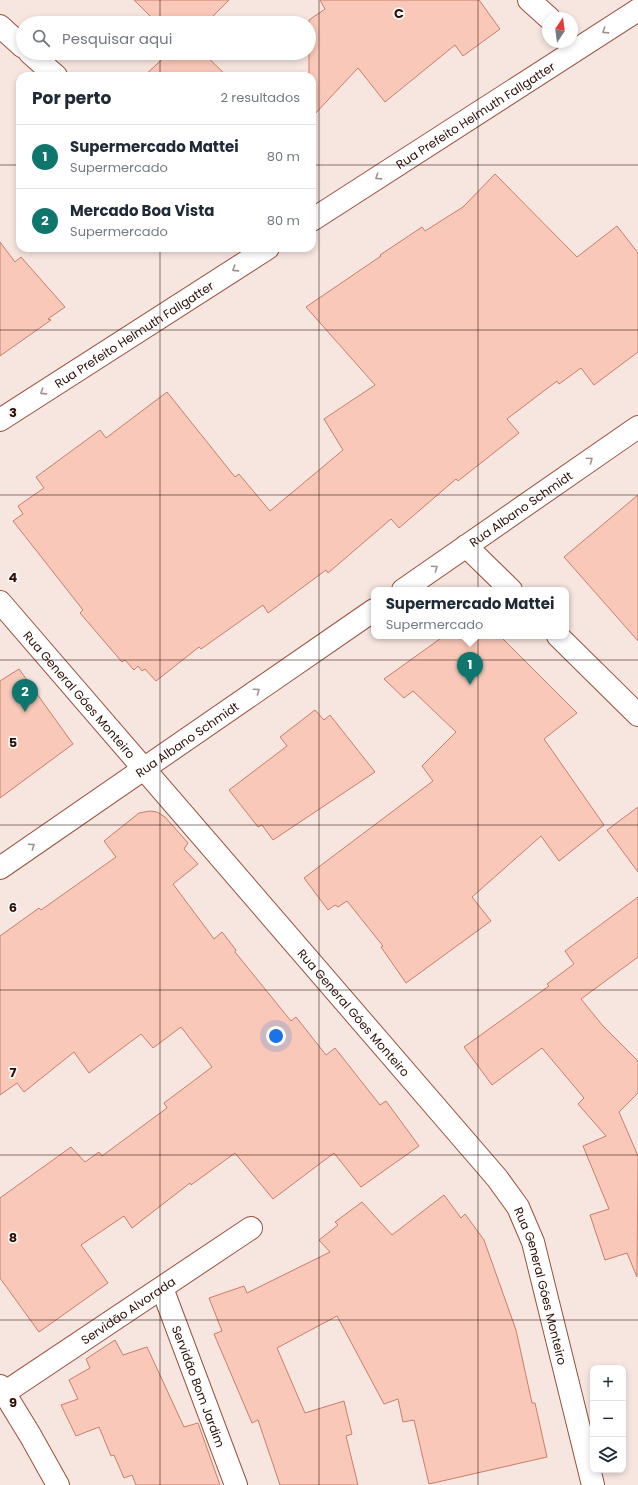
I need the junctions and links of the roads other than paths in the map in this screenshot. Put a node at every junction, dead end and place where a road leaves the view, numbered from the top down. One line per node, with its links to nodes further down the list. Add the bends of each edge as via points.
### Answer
1 (529, 0): 3 (street)
2 (638, 10): 6 (street, Rua Prefeito Helmuth Fallgatter, one-way to 6)
3 (542, 12)
4 (0, 26): 5 (street)
5 (16, 40)
6 (578, 42)
7 (569, 48): 10 (street, Rua Prefeito Helmuth Fallgatter, one-way to 10)
8 (38, 60): 9 (street)
9 (51, 72)
10 (316, 217)
11 (256, 252): 12 (street, Rua Prefeito Helmuth Fallgatter, one-way to 12)
12 (0, 420)
13 (638, 427): 14 (street, Rua Albano Schmidt, one-way to 13)
14 (466, 546): 15 (street, Rua Albano Schmidt, one-way to 14); 16 (street)
15 (407, 587)
16 (508, 587)
17 (0, 602): 21 (street, Rua General Góes Monteiro)
18 (371, 612): 21 (street, Rua Albano Schmidt, one-way to 18)
19 (561, 639): 20 (street)
20 (638, 715)
21 (144, 769): 22 (street, Rua Albano Schmidt, one-way to 21); 28 (street, Rua General Góes Monteiro, via 497,1178 518,1207 533,1242)
22 (0, 868)
23 (251, 1228): 24 (street, Servidão Alvorada)
24 (162, 1288): 25 (street, Servidão Alvorada); 27 (street, Servidão Bom Jardim)
25 (2, 1389): 26 (street)
26 (58, 1485)
27 (236, 1485)
28 (594, 1485)

